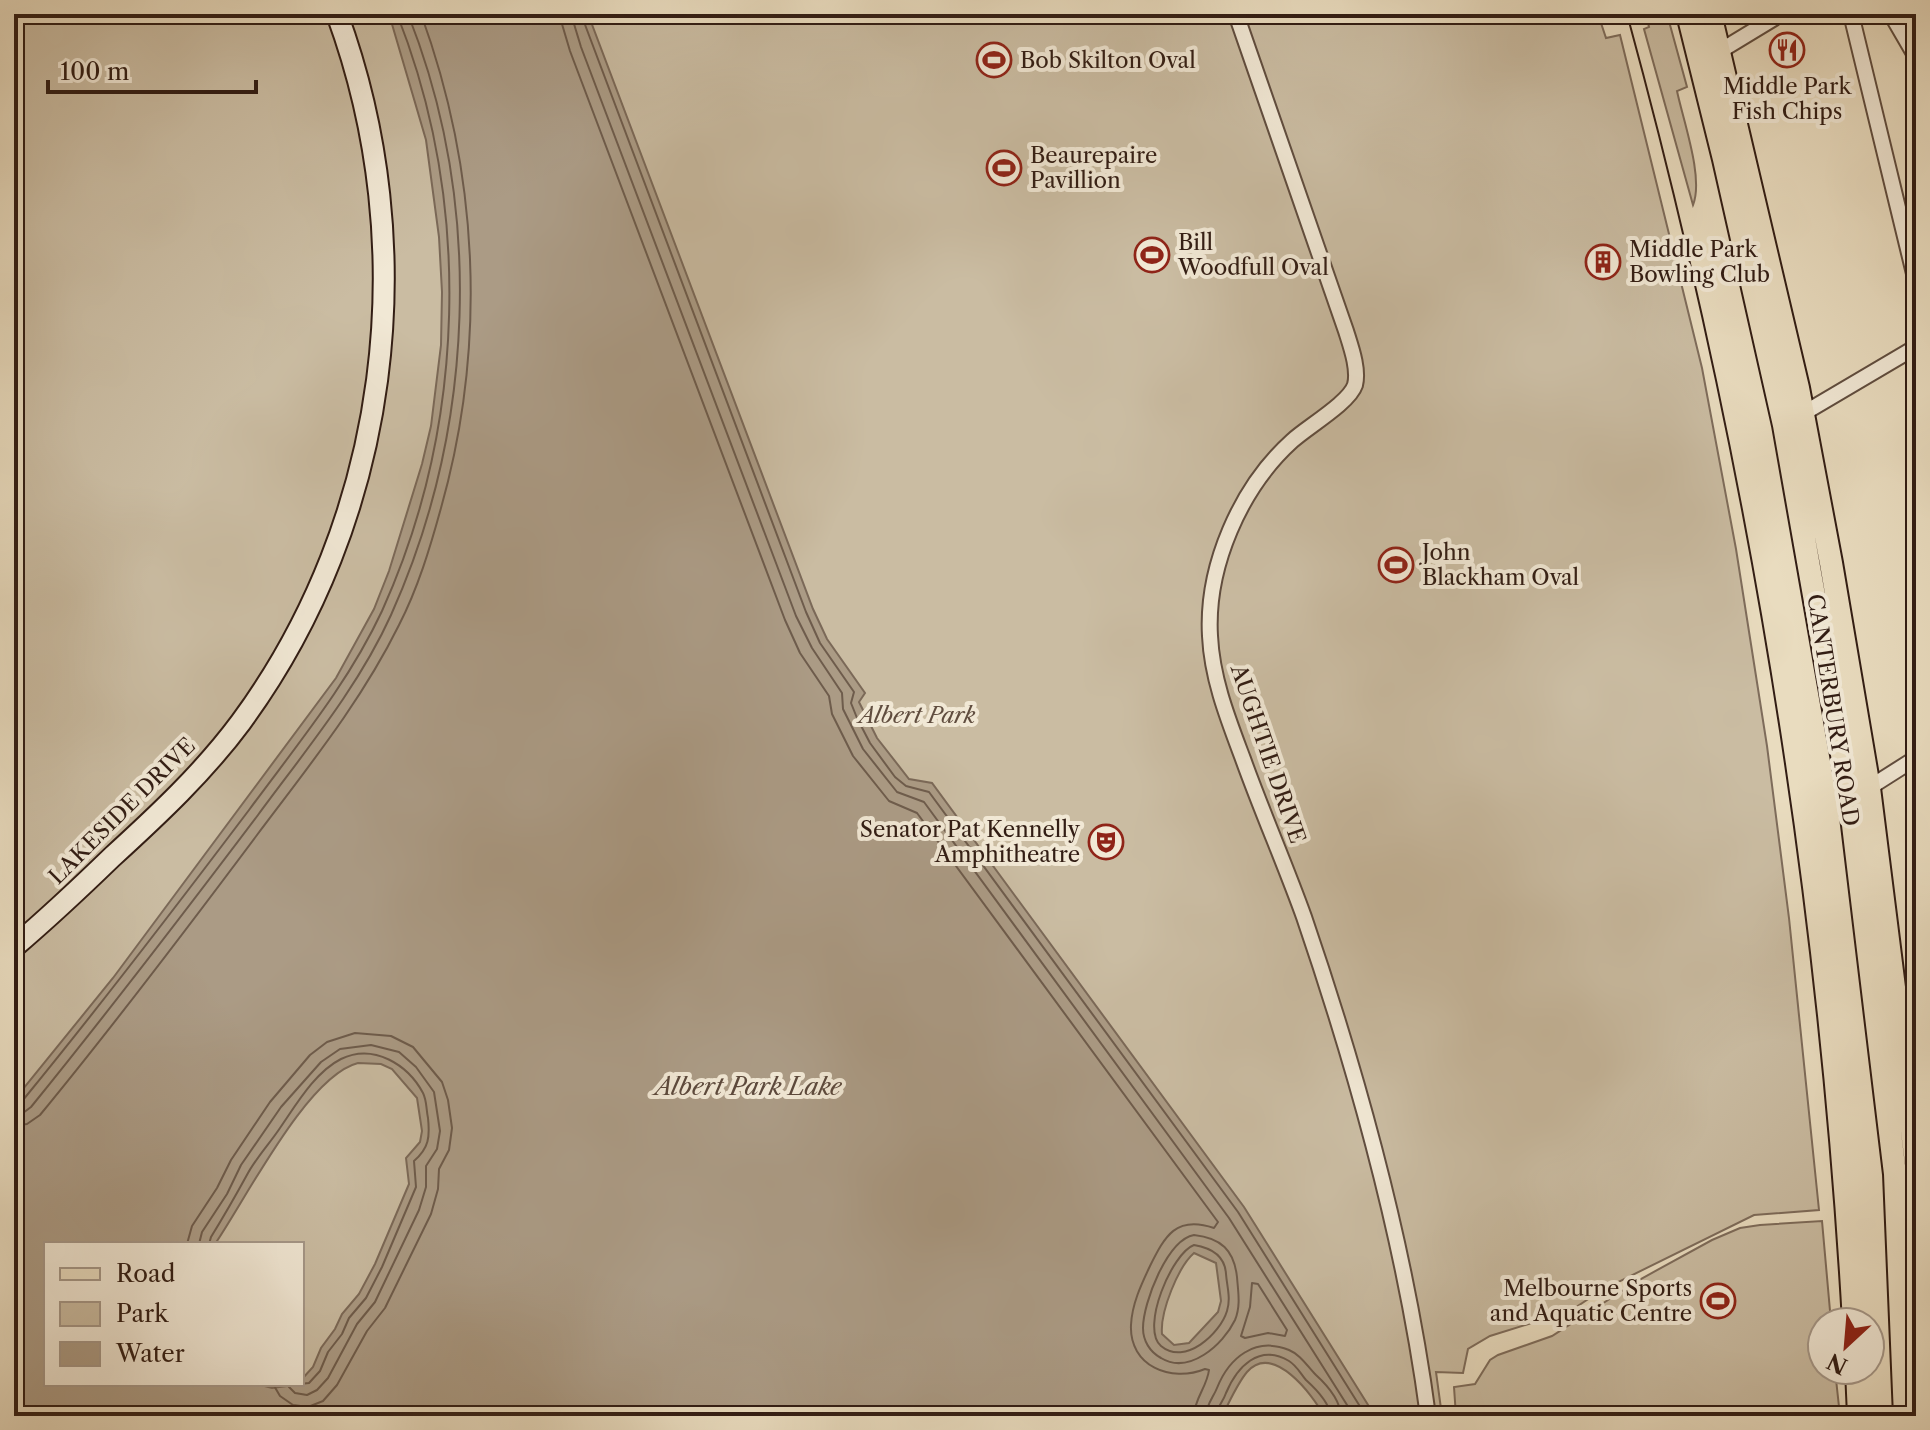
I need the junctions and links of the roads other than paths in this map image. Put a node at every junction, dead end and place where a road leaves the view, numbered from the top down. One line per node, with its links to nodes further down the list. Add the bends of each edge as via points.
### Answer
1 (337, 14): 15 (street, LAKESIDE DRIVE, via 366,110 385,274 375,402 346,517 305,617 239,725 158,816)
2 (1236, 14): 18 (street, AUGHTIE DRIVE, via 1341,316 1356,377 1349,394 1268,467 1241,510 1212,592 1212,665 1304,920 1370,1133 1412,1316)
3 (1688, 14): 12 (main road, CANTERBURY ROAD)
4 (1710, 14): 8 (main road, CANTERBURY ROAD)
5 (1781, 14): 8 (street)
6 (1851, 14): 10 (street)
7 (1891, 14): 9 (street)
8 (1720, 51): 12 (main road, CANTERBURY ROAD)
9 (1916, 57)
10 (1916, 282)
11 (1914, 353): 12 (street)
12 (1794, 419): 14 (main road, CANTERBURY ROAD)
13 (1916, 758): 14 (street)
14 (1859, 794): 16 (main road, CANTERBURY ROAD); 17 (main road, CANTERBURY ROAD)
15 (14, 947)
16 (1916, 1163)
17 (1905, 1172): 19 (main road, CANTERBURY ROAD)
18 (1428, 1416)
19 (1905, 1416)

